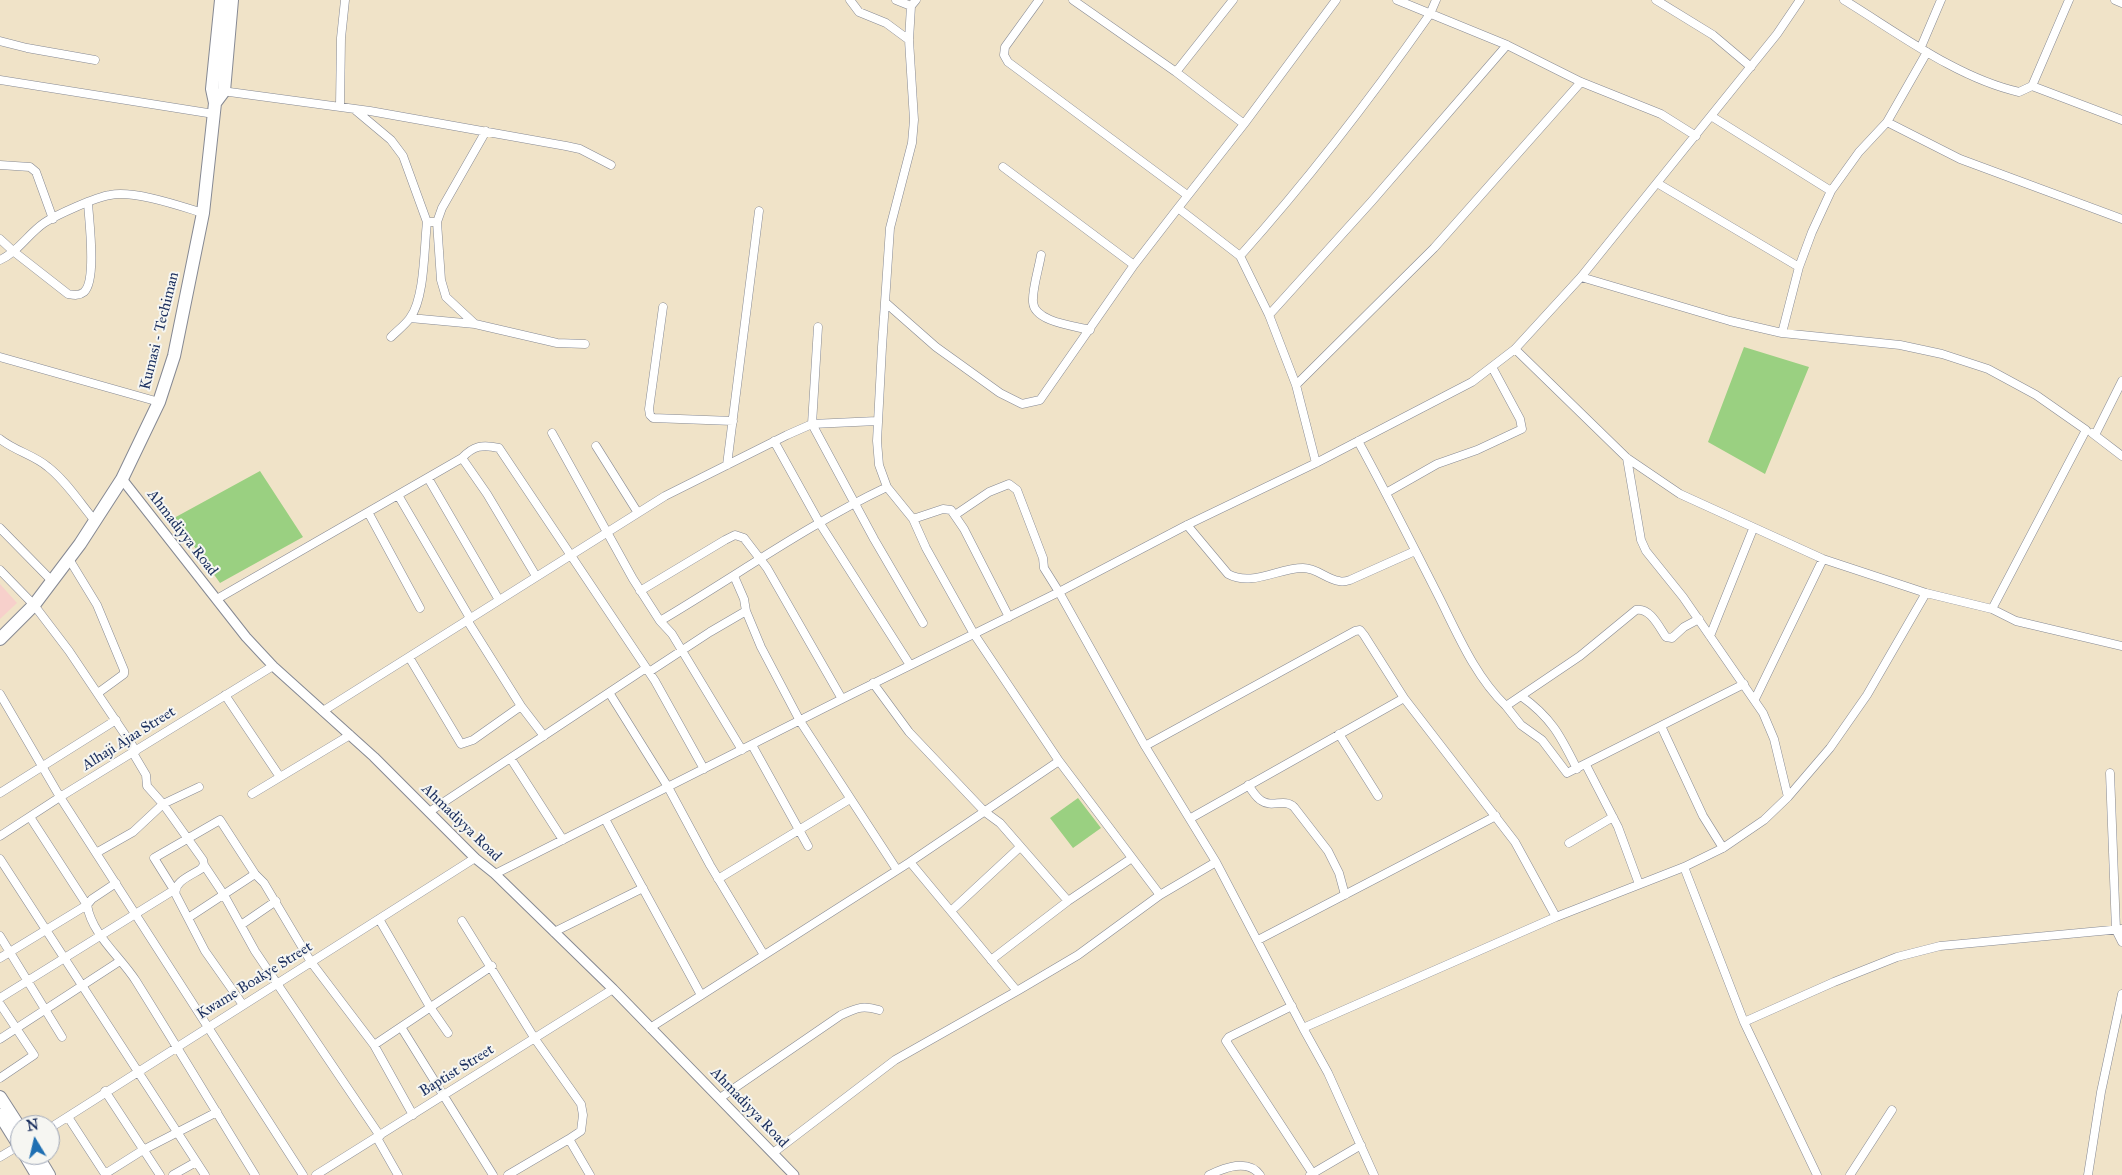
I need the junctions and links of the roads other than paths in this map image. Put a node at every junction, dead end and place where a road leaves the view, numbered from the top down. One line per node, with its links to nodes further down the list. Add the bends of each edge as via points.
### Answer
1 (221, 0): 32 (highway)
2 (232, 0): 32 (highway)
3 (345, 0): 33 (street)
4 (850, 0): 22 (street, via 859,12 886,23)
5 (896, 0): 19 (street)
6 (1039, 0): 47 (street, via 1005,47 1004,55 1008,62)
7 (1073, 0): 28 (street)
8 (1233, 0): 28 (street)
9 (1336, 0): 39 (street)
10 (1398, 0): 21 (street)
11 (1436, 0): 21 (street)
12 (1656, 0): 18 (street)
13 (1800, 0): 27 (street)
14 (1844, 0): 25 (street)
15 (1941, 0): 25 (street)
16 (2069, 0): 31 (street)
17 (2115, 0): 20 (street)
18 (1665, 2): 27 (street)
19 (914, 3): 22 (street)
20 (2122, 3)
21 (1430, 14): 24 (street); 59 (street, via 1371,98 1293,197)
22 (908, 40): 64 (street, via 914,120 912,143 890,228)
23 (0, 41): 26 (street)
24 (1507, 45): 30 (street); 66 (street)
25 (1924, 49): 31 (street, via 1978,78 2007,89 2019,92); 38 (street)
26 (95, 60)
27 (1750, 67): 36 (street)
28 (1176, 72): 39 (street)
29 (0, 80): 35 (street)
30 (1582, 82): 41 (street, via 1661,114); 78 (street, via 1434,248)
31 (2032, 86): 37 (street)
32 (218, 90): 33 (street); 35 (highway)
33 (340, 106): 34 (street)
34 (354, 108): 40 (street); 54 (street, via 403,156)
35 (215, 109): 51 (highway, Kumasi - Techiman)
36 (1712, 116): 41 (street); 46 (street)
37 (2122, 120)
38 (1887, 122): 46 (street, via 1859,152); 53 (street, via 1960,159)
39 (1244, 124): 47 (street)
40 (486, 131): 43 (street, via 580,149); 55 (street)
41 (1696, 136): 45 (street)
42 (0, 165): 52 (street, via 30,167 36,172)
43 (611, 165)
44 (1003, 167): 61 (street)
45 (1657, 183): 62 (street); 63 (street)
46 (1831, 191): 62 (street)
47 (1187, 196): 49 (street)
48 (88, 203): 51 (street, via 109,195 123,194); 52 (street); 57 (street, via 91,269 84,292 68,294)
49 (1178, 208): 59 (street); 61 (street)
50 (759, 211): 81 (street)
51 (204, 213): 79 (highway, Kumasi - Techiman, via 174,356)
52 (54, 219): 57 (street, via 37,229)
53 (2122, 220)
54 (426, 222): 55 (street); 67 (street, via 421,289)
55 (436, 222): 68 (street, via 441,280 446,297)
56 (0, 239): 57 (street)
57 (13, 251): 60 (street)
58 (1041, 255): 70 (street, via 1033,303 1037,312 1050,321)
59 (1240, 256): 66 (street)
60 (0, 260)
61 (1134, 265): 70 (street)
62 (1799, 267): 71 (street)
63 (1581, 277): 71 (street); 74 (street)
64 (886, 303): 70 (street, via 936,347 1000,393 1022,404 1040,400); 80 (street)
65 (663, 307): 81 (street, via 650,415 653,418)
66 (1269, 315): 78 (street)
67 (410, 318): 68 (street); 72 (street)
68 (475, 324): 73 (street, via 557,343)
69 (818, 327): 82 (street)
70 (1090, 330)
71 (1782, 333): 83 (street, via 1900,345 1942,354 1988,369 2036,395)
72 (391, 337)
73 (585, 344)
74 (1515, 349): 76 (street); 92 (street)
75 (0, 357): 79 (street)
76 (1492, 367): 88 (street, via 1472,382); 98 (street, via 1520,419 1523,426 1520,432 1437,464)
77 (2122, 381): 85 (street)
78 (1296, 386): 93 (street)
79 (159, 402): 96 (highway, Kumasi - Techiman)
80 (877, 421): 82 (street); 97 (street, via 879,465)
81 (733, 422): 94 (street)
82 (812, 424): 87 (street); 100 (street)
83 (2086, 430): 85 (street); 127 (street)
84 (552, 433): 110 (street)
85 (2095, 435): 90 (street)
86 (0, 439): 105 (street, via 47,466)
87 (774, 441): 94 (street); 106 (street)
88 (1358, 441): 93 (street); 98 (street)
89 (596, 446): 102 (street)
90 (2122, 456)
91 (462, 458): 95 (street); 112 (street, via 477,446 498,448); 117 (street)
92 (1627, 458): 109 (street, via 1680,494); 131 (street, via 1644,546)
93 (1316, 463): 107 (street)
94 (727, 465): 102 (street)
95 (428, 478): 99 (street); 124 (street)
96 (122, 479): 105 (highway, Kumasi - Techiman); 123 (street, Ahmadiyya Road)
97 (887, 487): 100 (street); 104 (street)
98 (1386, 493): 111 (street)
99 (398, 495): 101 (street); 130 (street)
100 (855, 504): 106 (street); 133 (street)
101 (368, 512): 123 (street); 126 (street)
102 (638, 513): 110 (street)
103 (955, 515): 104 (street, via 943,508); 121 (street, via 989,492 1009,484 1014,486 1036,538 1044,568); 129 (street)
104 (913, 519): 134 (street)
105 (95, 521): 115 (highway, Kumasi - Techiman)
106 (819, 522): 113 (street); 140 (street)
107 (1187, 525): 111 (street, via 1228,574 1236,579 1303,568 1339,581 1350,580); 121 (street)
108 (0, 528): 119 (street)
109 (1753, 529): 114 (street); 135 (street)
110 (606, 533): 112 (street); 120 (street)
111 (1415, 551): 154 (street, via 1472,662 1490,690)
112 (570, 555): 117 (street); 142 (street)
113 (760, 557): 118 (street); 120 (street, via 744,538 735,535); 152 (street)
114 (1823, 558): 122 (street); 151 (street)
115 (69, 559): 119 (highway, Kumasi - Techiman); 145 (street, via 98,605 124,670 124,674)
116 (0, 570): 125 (street)
117 (536, 576): 124 (street)
118 (734, 576): 128 (street); 132 (street)
119 (52, 581): 125 (highway, Kumasi - Techiman)
120 (640, 591): 132 (street)
121 (1059, 592): 129 (street); 163 (street)
122 (1926, 593): 127 (street); 181 (street, via 1868,695 1830,748)
123 (217, 599): 141 (street, Ahmadiyya Road)
124 (499, 600): 130 (street)
125 (34, 605): 136 (highway, Kumasi - Techiman); 145 (street)
126 (420, 608)
127 (1992, 609): 137 (street, via 2016,621)
128 (746, 611): 138 (street); 157 (street)
129 (1009, 617): 134 (street)
130 (469, 619): 139 (street); 153 (street)
131 (1699, 619): 135 (street); 149 (street, via 1672,638 1666,638 1648,613 1636,610 1580,656)
132 (660, 621): 138 (street)
133 (923, 623)
134 (974, 634): 140 (street); 167 (street)
135 (1710, 636): 144 (street)
136 (0, 639)
137 (2122, 646)
138 (681, 651): 142 (street); 164 (street)
139 (409, 657): 153 (street, via 462,744 473,740); 155 (street)
140 (910, 665): 143 (street)
141 (273, 666): 148 (street, Alhaji Ajaa Street); 155 (street, Ahmadiyya Road)
142 (647, 670): 147 (street); 170 (street)
143 (873, 683): 152 (street); 185 (street, via 909,732)
144 (1744, 684): 151 (street); 158 (street)
145 (98, 693): 156 (street)
146 (0, 694): 169 (street)
147 (610, 694): 161 (street); 176 (street)
148 (225, 695): 165 (street, Alhaji Ajaa Street); 173 (street)
149 (1521, 696): 154 (street); 171 (street, via 1557,729)
150 (1404, 698): 159 (street); 163 (street, via 1360,630); 186 (street)
151 (1754, 698): 181 (street, via 1770,726)
152 (842, 699): 157 (street)
153 (521, 706): 161 (street)
154 (1506, 706): 171 (street, via 1521,725 1542,740 1567,773)
155 (323, 711): 160 (street, Ahmadiyya Road)
156 (116, 720): 165 (street); 169 (street)
157 (800, 721): 162 (street); 182 (street)
158 (1660, 726): 168 (street); 198 (street, via 1703,816)
159 (1339, 734): 174 (street); 179 (street)
160 (350, 735): 173 (street); 184 (street, Ahmadiyya Road)
161 (544, 736): 166 (street)
162 (752, 745): 164 (street); 191 (street)
163 (1145, 746): 189 (street)
164 (742, 750): 170 (street)
165 (135, 752): 180 (street, Alhaji Ajaa Street); 183 (street, via 147,786)
166 (511, 759): 184 (street); 194 (street)
167 (1059, 761): 185 (street); 201 (street)
168 (1586, 765): 171 (street); 187 (street)
169 (41, 766): 177 (street); 180 (street)
170 (704, 769): 176 (street)
171 (1577, 769)
172 (2110, 773): 229 (street)
173 (280, 777): 178 (street)
174 (1248, 786): 189 (street); 217 (street, via 1261,801 1294,807 1328,851)
175 (199, 787): 183 (street)
176 (668, 787): 190 (street); 210 (street)
177 (0, 793)
178 (252, 794)
179 (1378, 796)
180 (60, 797): 188 (street, Alhaji Ajaa Street); 199 (street)
181 (1788, 797): 198 (street, via 1764,820)
182 (850, 799): 191 (street); 207 (street)
183 (163, 804): 193 (street); 199 (street, via 133,832)
184 (429, 812): 200 (street, Ahmadiyya Road)
185 (985, 812): 197 (street, via 1000,823); 203 (street)
186 (1496, 816): 217 (street); 223 (street, via 1515,842)
187 (1613, 816): 195 (street); 212 (street)
188 (30, 817): 192 (street, Alhaji Ajaa Street); 220 (street)
189 (1190, 818): 204 (street)
190 (604, 819): 194 (street); 213 (street)
191 (799, 830): 196 (street); 210 (street)
192 (0, 836)
193 (187, 838): 205 (street); 208 (street, via 220,820); 214 (street, via 154,858)
194 (563, 840): 209 (street)
195 (1569, 843)
196 (808, 846)
197 (1020, 847): 219 (street); 221 (street)
198 (1723, 848): 206 (street)
199 (96, 853): 211 (street)
200 (474, 858): 209 (street, Ahmadiyya Road); 225 (street, Kwame Boakye Street)
201 (1132, 858): 216 (street); 219 (street)
202 (0, 859): 228 (street)
203 (910, 862): 207 (street); 221 (street)
204 (1216, 862): 216 (street); 233 (street)
205 (204, 865): 214 (street); 215 (street)
206 (1684, 867): 212 (street); 257 (street)
207 (897, 870): 236 (street)
208 (255, 874): 215 (street); 218 (street)
209 (495, 874): 230 (street, Ahmadiyya Road)
210 (718, 879): 236 (street)
211 (116, 883): 220 (street); 222 (street)
212 (1639, 884): 223 (street)
213 (643, 888): 230 (street); 249 (street)
214 (174, 890): 222 (street); 224 (street)
215 (224, 895): 224 (street); 227 (street)
216 (1160, 895): 247 (street, via 1078,955)
217 (1345, 895): 233 (street)
218 (276, 902): 227 (street); 241 (street)
219 (1068, 902): 239 (street)
220 (87, 905): 228 (street); 232 (street)
221 (950, 911): 239 (street)
222 (135, 913): 232 (street); 258 (street)
223 (1556, 917): 261 (street)
224 (188, 918): 252 (street, via 205,951)
225 (379, 919): 241 (street, Kwame Boakye Street); 254 (street)
226 (462, 921): 242 (street)
227 (241, 926): 244 (street)
228 (46, 928): 235 (street); 237 (street)
229 (2119, 930): 234 (street); 257 (street, via 1940,946 1897,957)
230 (554, 932): 246 (street, Ahmadiyya Road)
231 (0, 936): 235 (street)
232 (101, 936): 237 (street); 240 (street)
233 (1258, 940): 253 (street)
234 (2122, 942)
235 (10, 952): 238 (street); 243 (street)
236 (764, 955): 249 (street)
237 (64, 957): 243 (street); 245 (street)
238 (0, 958)
239 (991, 960): 247 (street)
240 (120, 961): 245 (street); 268 (street)
241 (311, 962): 244 (street, Kwame Boakye Street); 267 (street)
242 (492, 966): 254 (street); 265 (street)
243 (27, 981): 250 (street); 255 (street)
244 (277, 984): 252 (street, Kwame Boakye Street); 284 (street)
245 (82, 985): 255 (street); 269 (street)
246 (613, 989): 260 (street, Ahmadiyya Road); 265 (street, Baptist Street)
247 (1017, 991): 288 (street, via 895,1060)
248 (2122, 994): 309 (street, via 2101,1092)
249 (701, 995): 260 (street)
250 (0, 998)
251 (0, 1004): 262 (street)
252 (243, 1005): 258 (street, Kwame Boakye Street)
253 (1292, 1006): 261 (street); 292 (street, via 1226,1041)
254 (430, 1007): 259 (street); 263 (street)
255 (45, 1010): 262 (street); 264 (street)
256 (879, 1010): 274 (street, via 867,1006 841,1015)
257 (1744, 1022): 290 (street)
258 (209, 1027): 268 (street, Kwame Boakye Street); 297 (street)
259 (401, 1027): 267 (street); 272 (street)
260 (650, 1028): 274 (street, Ahmadiyya Road)
261 (1303, 1028): 286 (street, via 1328,1073)
262 (16, 1029): 266 (street); 270 (street, via 34,1055)
263 (448, 1033)
264 (62, 1037)
265 (535, 1038): 272 (street, Baptist Street); 285 (street, via 581,1104 581,1131)
266 (0, 1039)
267 (374, 1045): 279 (street)
268 (175, 1047): 269 (street, Kwame Boakye Street); 276 (street)
269 (138, 1071): 271 (street, Kwame Boakye Street); 283 (street)
270 (0, 1078)
271 (105, 1091): 280 (street, Kwame Boakye Street); 287 (street)
272 (444, 1096): 279 (street, Baptist Street); 300 (street)
273 (0, 1097): 278 (highway)
274 (720, 1098): 288 (street, Ahmadiyya Road)
275 (1892, 1110): 308 (street)
276 (217, 1112): 283 (street); 296 (street)
277 (0, 1115): 282 (highway)
278 (12, 1115)
279 (413, 1115): 284 (street, Baptist Street)
280 (68, 1116): 281 (street, Kwame Boakye Street); 291 (street)
281 (60, 1121)
282 (10, 1131)
283 (178, 1133): 287 (street); 289 (street)
284 (379, 1136): 298 (street, Baptist Street); 299 (street)
285 (569, 1139): 301 (street); 302 (street)
286 (1360, 1145): 292 (street); 306 (street)
287 (143, 1150): 291 (street); 293 (street)
288 (773, 1153): 303 (street, Ahmadiyya Road)
289 (196, 1162): 294 (street); 295 (street)
290 (1816, 1173): 307 (street)
291 (105, 1174)
292 (1311, 1174)
293 (160, 1175)
294 (173, 1175)
295 (205, 1175)
296 (255, 1175)
297 (303, 1175)
298 (316, 1175)
299 (398, 1175)
300 (493, 1175)
301 (508, 1175)
302 (590, 1175)
303 (794, 1175)
304 (1208, 1175): 305 (street, via 1243,1165 1256,1169)
305 (1260, 1175)
306 (1374, 1175)
307 (1807, 1175)
308 (1850, 1175)
309 (2088, 1175)

